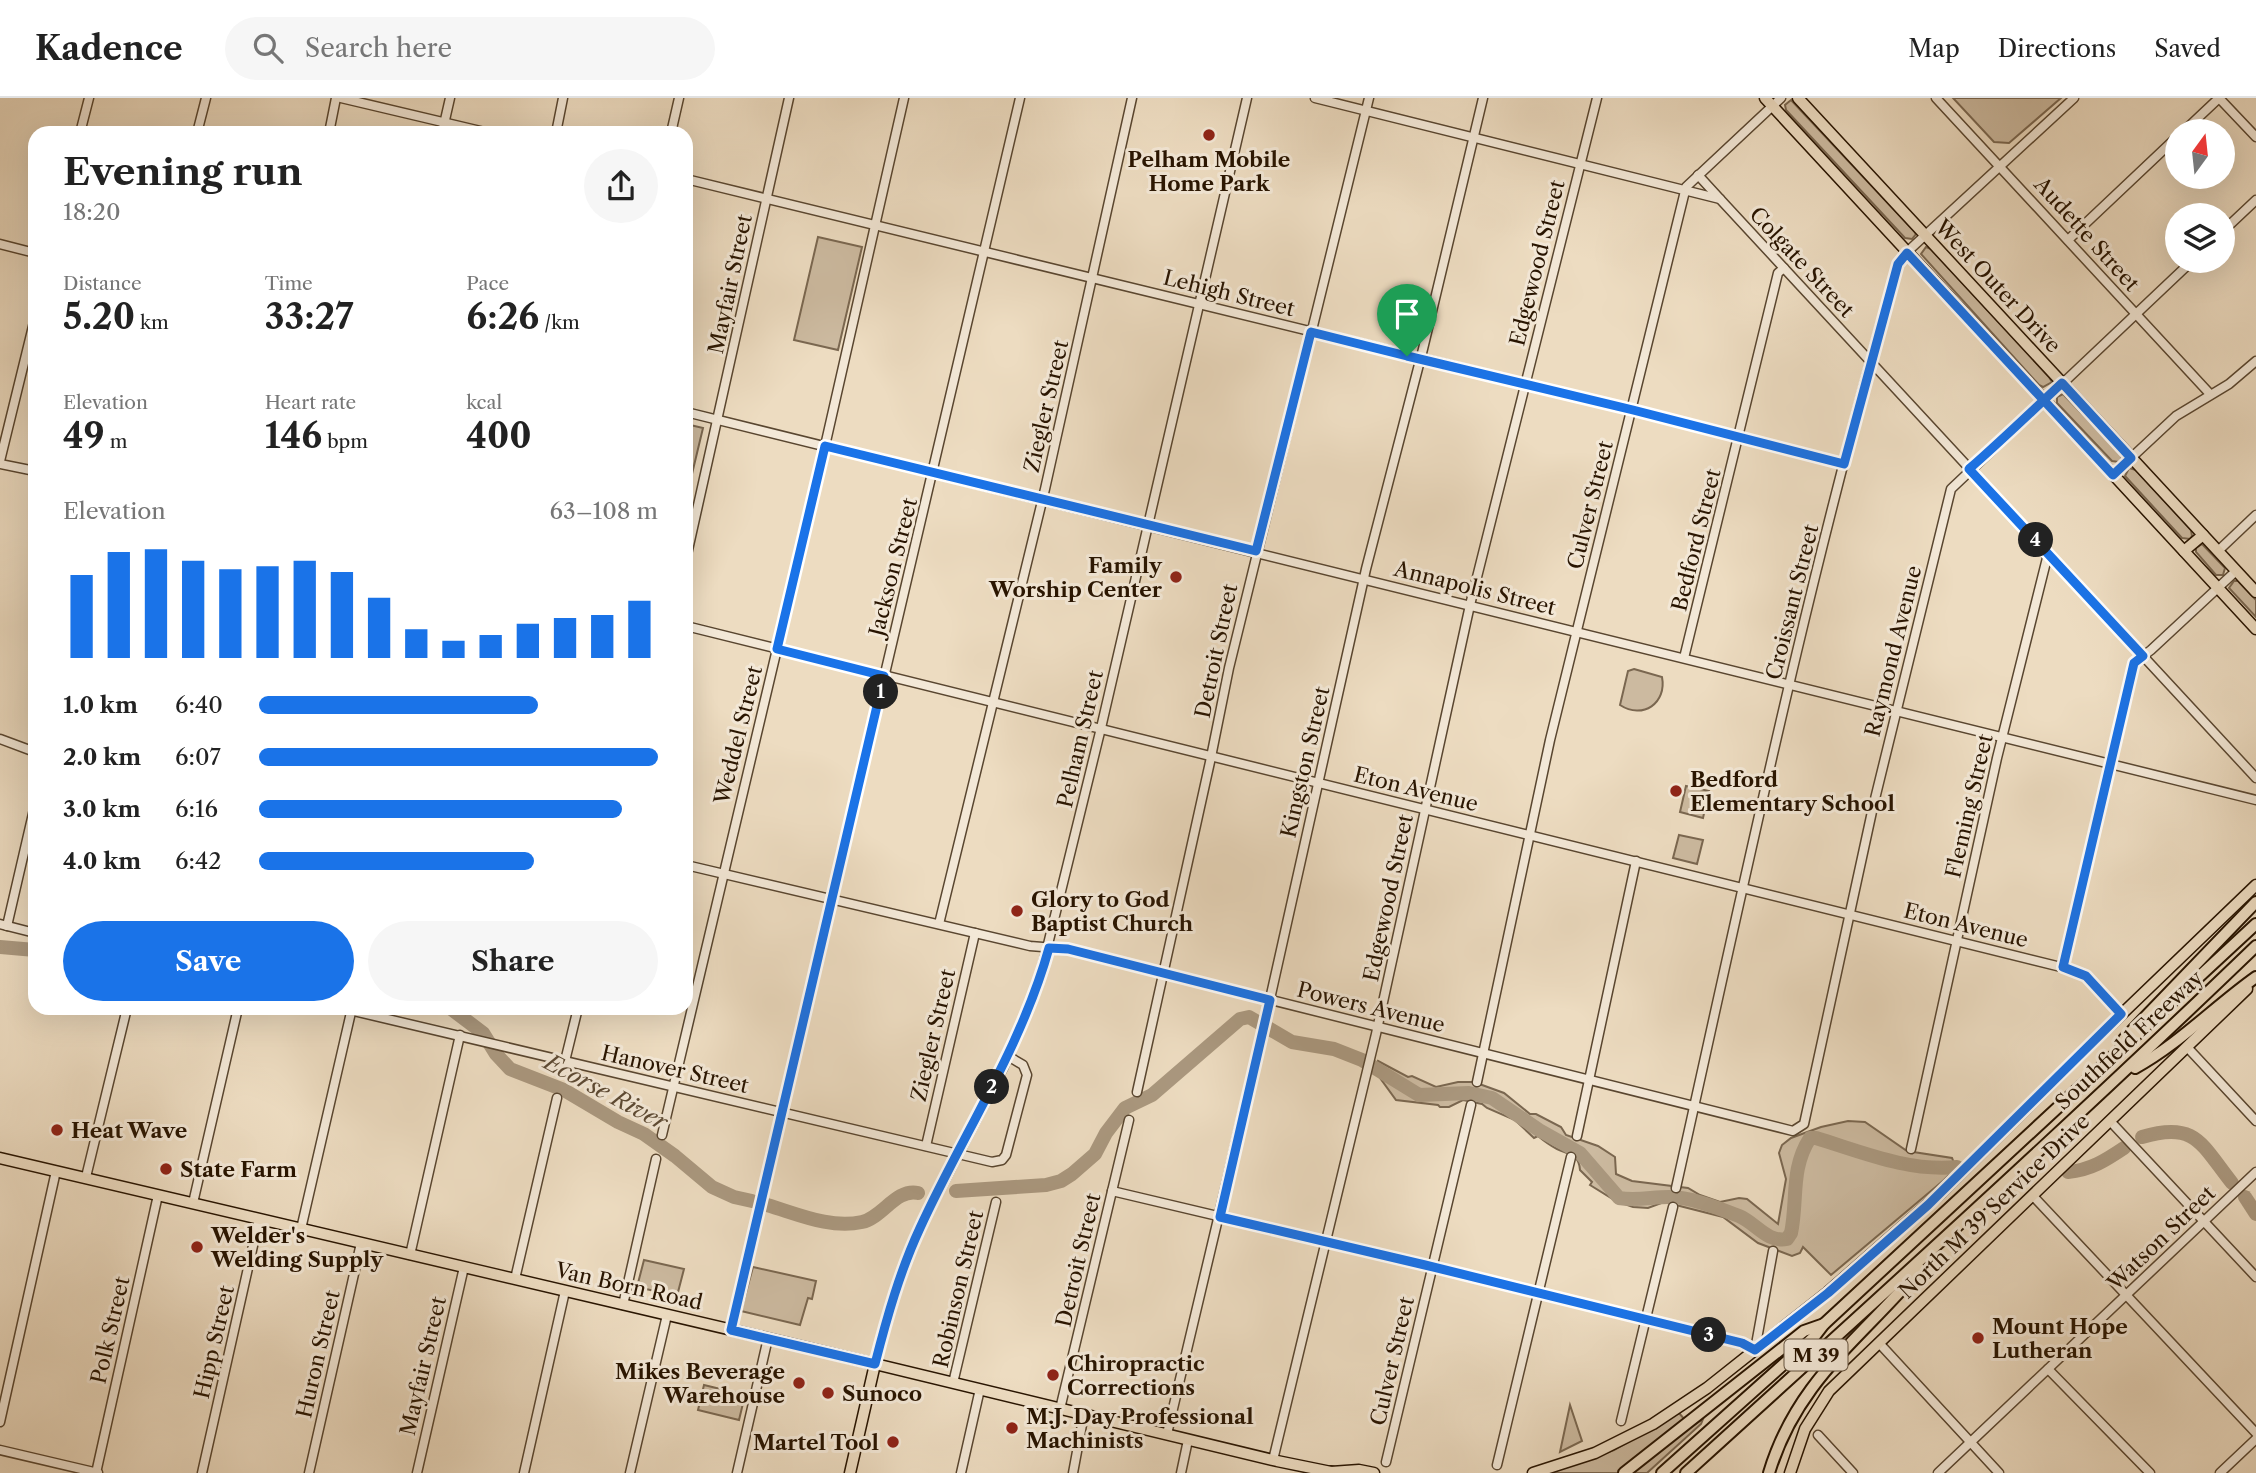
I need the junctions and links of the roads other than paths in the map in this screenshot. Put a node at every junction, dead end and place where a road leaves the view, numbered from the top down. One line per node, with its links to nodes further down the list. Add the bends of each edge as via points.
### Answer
1 (89, 98): 25 (street)
2 (206, 98): 26 (street)
3 (336, 98): 27 (street)
4 (341, 98): 24 (street)
5 (450, 98): 24 (street)
6 (564, 98): 30 (street)
7 (679, 98): 31 (street)
8 (789, 98): 40 (street, Mayfair Street)
9 (904, 98): 44 (street, Weddel Street)
10 (1020, 98): 49 (street, Jackson Street)
11 (1132, 98): 53 (street, Ziegler Street)
12 (1247, 98): 54 (street, Pelham Street)
13 (1315, 98): 22 (street, Colgate Street)
14 (1369, 98): 22 (street, Detroit Street)
15 (1483, 98): 33 (street, Kingston Street)
16 (1597, 98): 35 (street, Edgewood Street)
17 (1798, 98): 45 (main road, West Outer Drive)
18 (1936, 98): 36 (street, Audette Street)
19 (2074, 98): 36 (street, Croissant Street)
20 (2219, 98): 23 (street); 32 (street)
21 (1773, 101): 37 (street, Culver Street); 50 (main road, West Outer Drive)
22 (1366, 111): 33 (street, Colgate Street); 56 (street, Detroit Street)
23 (2197, 119)
24 (444, 122): 28 (street); 29 (street)
25 (82, 126)
26 (199, 126)
27 (330, 126)
28 (443, 126)
29 (460, 126)
30 (558, 126)
31 (673, 126)
32 (2256, 137)
33 (1473, 138): 35 (street, Colgate Street); 58 (street, Kingston Street)
34 (2165, 149): 46 (street)
35 (1580, 165): 39 (street, Colgate Street); 62 (street, Edgewood Street)
36 (2000, 167): 45 (street, Croissant Street); 46 (street, Audette Street)
37 (1698, 175): 39 (street, Culver Street); 41 (street)
38 (693, 181): 40 (street, Lehigh Street)
39 (1686, 190): 41 (street, Colgate Street); 65 (street, Culver Street)
40 (767, 198): 44 (street, Lehigh Street); 67 (street, Mayfair Street)
41 (1720, 199): 51 (street, Colgate Street)
42 (2256, 200): 43 (street)
43 (2235, 220)
44 (876, 226): 49 (street, Lehigh Street); 69 (street, Weddel Street)
45 (1926, 236): 50 (street, Croissant Street); 61 (main road, West Outer Drive)
46 (2068, 240): 55 (street, Audette Street)
47 (0, 244): 48 (street)
48 (28, 251)
49 (985, 252): 53 (street, Lehigh Street); 75 (street, Jackson Street)
50 (1907, 253): 59 (street, Croissant Street, via 1898,264); 64 (main road, West Outer Drive)
51 (1784, 268): 59 (street, Colgate Street); 68 (street, Bedford Street, via 1778,273)
52 (2179, 273): 55 (street)
53 (1093, 278): 54 (street, Lehigh Street); 77 (street, Ziegler Street)
54 (1199, 304): 56 (street, Lehigh Street); 79 (street, Pelham Street)
55 (2136, 313): 61 (street); 63 (street, Audette Street)
56 (1311, 332): 58 (street, Lehigh Street); 82 (street, Detroit Street)
57 (28, 347): 71 (street)
58 (1420, 359): 62 (street, Lehigh Street); 87 (street, Kingston Street)
59 (1870, 361): 72 (street, Croissant Street); 74 (street, Colgate Street)
60 (2256, 362): 63 (street)
61 (2062, 383): 64 (street, Raymond Avenue); 70 (main road, West Outer Drive)
62 (1525, 384): 65 (street, Lehigh Street); 90 (street, Edgewood Street)
63 (2210, 394): 70 (street, via 2176,416)
64 (2044, 400): 74 (street, Raymond Avenue); 76 (main road, West Outer Drive)
65 (1633, 410): 68 (street, Lehigh Street); 93 (street, Culver Street)
66 (693, 414): 67 (street, Annapolis Street)
67 (718, 420): 69 (street, Annapolis Street); 80 (street, Mayfair Street)
68 (1738, 438): 72 (street, Lehigh Street); 96 (street, Bedford Street)
69 (825, 446): 75 (street, Annapolis Street); 94 (street, Weddel Street)
70 (2131, 458): 76 (main road); 81 (main road, West Outer Drive)
71 (0, 462): 73 (street)
72 (1844, 464): 98 (street, Croissant Street)
73 (28, 469)
74 (1969, 469): 85 (street, Colgate Street); 100 (street, Raymond Avenue, via 1951,489)
75 (934, 472): 77 (street, Annapolis Street); 97 (street, Jackson Street)
76 (2113, 475): 83 (main road, West Outer Drive)
77 (1042, 499): 79 (street, Annapolis Street); 99 (street, Ziegler Street)
78 (2256, 515): 84 (street)
79 (1148, 525): 82 (street, Annapolis Street); 101 (street, Pelham Street)
80 (693, 529)
81 (2203, 535): 83 (main road); 84 (main road, West Outer Drive)
82 (1256, 551): 87 (street, Annapolis Street); 105 (street, Detroit Street)
83 (2184, 551): 88 (main road, West Outer Drive)
84 (2218, 551): 86 (main road, West Outer Drive)
85 (2048, 554): 95 (street, Colgate Street); 102 (street, Fleming Street)
86 (2236, 571): 88 (street); 89 (main road, West Outer Drive)
87 (1364, 579): 90 (street, Annapolis Street); 108 (street, Kingston Street)
88 (2218, 588): 92 (main road, West Outer Drive); 95 (street)
89 (2256, 592)
90 (1470, 605): 93 (street, Annapolis Street); 110 (street, Edgewood Street)
91 (693, 628): 94 (street, Eton Avenue)
92 (2256, 629)
93 (1576, 631): 96 (street, Annapolis Street); 112 (street, Culver Street)
94 (777, 649): 97 (street, Eton Avenue); 115 (street, Weddel Street)
95 (2143, 656): 106 (street, via 2134,663); 107 (street, Colgate Street)
96 (1684, 658): 98 (street, Annapolis Street)
97 (884, 676): 99 (street, Eton Avenue); 118 (street, Jackson Street)
98 (1789, 684): 100 (street, Annapolis Street); 117 (street, Croissant Street)
99 (992, 702): 101 (street, Eton Avenue); 121 (street, Ziegler Street)
100 (1897, 711): 102 (street, Annapolis Street); 120 (street, Raymond Avenue)
101 (1101, 728): 105 (street, Eton Avenue); 128 (street, Pelham Street)
102 (2003, 737): 106 (street, Annapolis Street); 126 (street, Fleming Street)
103 (0, 739): 104 (street)
104 (28, 749)
105 (1212, 756): 108 (street, Eton Avenue); 130 (street, Detroit Street)
106 (2109, 764): 109 (street, Annapolis Street); 129 (street)
107 (2256, 779)
108 (1318, 782): 110 (street, Eton Avenue); 133 (street, Kingston Street)
109 (2256, 800)
110 (1424, 809): 112 (street, Eton Avenue); 141 (street, Edgewood Street)
111 (28, 832): 123 (street)
112 (1530, 835): 113 (street, Eton Avenue); 144 (street, Culver Street)
113 (1636, 861): 117 (street, Eton Avenue); 148 (street)
114 (693, 867): 115 (street, Powers Avenue)
115 (722, 873): 118 (street, Powers Avenue); 132 (street, Weddel Street)
116 (2256, 885): 134 (main road)
117 (1743, 888): 120 (street, Eton Avenue); 155 (street, Croissant Street)
118 (832, 899): 121 (street, Powers Avenue); 156 (street, Jackson Street)
119 (2256, 902): 152 (highway)
120 (1850, 914): 126 (street, Eton Avenue); 160 (street, Raymond Avenue)
121 (939, 924): 125 (street, Powers Avenue)
122 (2256, 924): 152 (highway, Southfield Freeway / M 39)
123 (4, 925): 124 (street)
124 (28, 931)
125 (975, 933): 128 (street, Powers Avenue); 163 (street, Ziegler Street)
126 (1956, 940): 129 (street, Eton Avenue); 164 (street, Fleming Street)
127 (2256, 946): 147 (highway, Southfield Freeway / M 39)
128 (1049, 948): 130 (street, Powers Avenue); 145 (street, Pelham Street)
129 (2063, 967): 134 (street, Eton Avenue, via 2086,976)
130 (1163, 973): 133 (street, Powers Avenue); 151 (street, Detroit Street)
131 (2256, 979): 143 (main road, North M 39 Service Drive); 147 (highway, via 2156,1057)
132 (693, 999)
133 (1270, 1000): 141 (street, Powers Avenue); 179 (street, Kingston Street)
134 (2121, 1014): 202 (main road, via 1928,1205)
135 (125, 1015): 171 (street)
136 (236, 1015): 177 (street)
137 (351, 1015): 182 (street)
138 (377, 1015): 142 (street, Hanover Street)
139 (576, 1015): 146 (street)
140 (689, 1015): 150 (street, Weddel Street)
141 (1377, 1026): 144 (street, Powers Avenue); 184 (street, Edgewood Street)
142 (460, 1035): 146 (street, Hanover Street); 187 (street)
143 (2187, 1047): 158 (main road, North M 39 Service Drive); 159 (street)
144 (1484, 1052): 148 (street, Powers Avenue); 149 (street, Culver Street)
145 (1008, 1056): 165 (street, Pelham Street); 165 (street, Hanover Street, via 1023,1065 1027,1075 1006,1155 992,1162)
146 (565, 1061): 150 (street, Hanover Street)
147 (2121, 1076): 183 (highway, Southfield Freeway / M 39)
148 (1590, 1080): 155 (street, Powers Avenue); 162 (street)
149 (1477, 1082)
150 (673, 1086): 156 (street, Hanover Street); 161 (street, Weddel Street)
151 (1137, 1092)
152 (2074, 1094): 198 (highway, Southfield Freeway / M 39)
153 (557, 1098): 191 (street)
154 (1471, 1105): 188 (street, Culver Street)
155 (1694, 1106): 160 (street, Powers Avenue); 172 (street, Croissant Street)
156 (782, 1112): 163 (street, Hanover Street); 199 (street, Jackson Street)
157 (1129, 1120): 173 (street, Detroit Street)
158 (2109, 1121): 175 (main road, North M 39 Service Drive); 181 (street)
159 (2256, 1121)
160 (1800, 1128)
161 (662, 1135)
162 (1577, 1136)
163 (926, 1146): 165 (street, Hanover Street)
164 (1911, 1149)
165 (957, 1153): 203 (street, Pelham Street, via 904,1266)
166 (1571, 1157): 193 (street)
167 (0, 1158): 169 (main road, Van Born Road)
168 (656, 1159): 195 (street)
169 (56, 1171): 171 (main road, Van Born Road); 210 (street)
170 (2256, 1172): 181 (street, Watson Street)
171 (86, 1177): 174 (main road, Van Born Road)
172 (1676, 1188)
173 (1112, 1191): 179 (street); 207 (street, Detroit Street)
174 (158, 1195): 177 (main road, Van Born Road); 225 (street, Polk Street)
175 (2033, 1196): 194 (street); 201 (main road, North M 39 Service Drive)
176 (996, 1202): 205 (street, Robinson Street)
177 (193, 1203): 180 (main road, Van Born Road)
178 (1673, 1207): 197 (street)
179 (1220, 1217): 184 (street); 213 (street, Kingston Street)
180 (260, 1219): 182 (main road, Van Born Road); 226 (street, Hipp Street)
181 (2204, 1221): 190 (street); 194 (street, Watson Street)
182 (301, 1229): 185 (main road, Van Born Road)
183 (1946, 1238): 211 (highway, via 1819,1376); 224 (highway, Southfield Freeway / M 39)
184 (1325, 1242): 188 (street); 219 (street, Edgewood Street)
185 (361, 1243): 187 (main road, Van Born Road); 227 (street, Huron Street)
186 (1773, 1251): 202 (street)
187 (410, 1255): 189 (main road, Van Born Road)
188 (1432, 1267): 193 (street); 220 (street, Culver Street)
189 (464, 1268): 191 (main road, Van Born Road); 228 (street, Mayfair Street)
190 (2256, 1277)
191 (515, 1279): 192 (main road, Van Born Road)
192 (565, 1291): 195 (main road, Van Born Road); 229 (street)
193 (1538, 1294): 197 (street); 221 (street)
194 (2126, 1295): 204 (street, Watson Street); 212 (street)
195 (623, 1305): 196 (main road, Van Born Road)
196 (667, 1315): 199 (main road, Van Born Road); 230 (street)
197 (1646, 1320): 202 (street); 209 (street)
198 (1824, 1324): 223 (highway, via 1804,1331); 239 (highway, Southfield Freeway / M 39)
199 (731, 1330): 200 (main road, Van Born Road)
200 (768, 1338): 203 (main road, Van Born Road); 231 (street)
201 (1879, 1343): 217 (street); 242 (main road, North M 39 Service Drive, via 1829,1391 1801,1438)
202 (1755, 1350): 238 (main road, via 1689,1401 1634,1434 1579,1460)
203 (875, 1364): 205 (main road, Van Born Road); 232 (main road)
204 (2048, 1369): 217 (street, Watson Street); 246 (street)
205 (953, 1383): 206 (main road, Van Born Road)
206 (980, 1389): 207 (main road, Van Born Road); 233 (street)
207 (1060, 1409): 208 (main road, Van Born Road)
208 (1084, 1414): 213 (main road, Van Born Road); 234 (street)
209 (1621, 1421)
210 (0, 1422)
211 (1784, 1433): 240 (highway); 241 (highway)
212 (2256, 1433)
213 (1167, 1434): 216 (main road, Van Born Road)
214 (1818, 1435): 243 (street)
215 (2256, 1439): 247 (street)
216 (1188, 1440): 219 (main road, Van Born Road); 235 (street)
217 (1970, 1442): 244 (street, Watson Street); 245 (street)
218 (0, 1450): 225 (street)
219 (1273, 1460): 222 (main road, Van Born Road)
220 (1386, 1462)
221 (1497, 1465)
222 (1294, 1469): 236 (main road, Van Born Road)
223 (1627, 1470)
224 (1687, 1472)
225 (96, 1473)
226 (202, 1473)
227 (309, 1473)
228 (417, 1473)
229 (524, 1473)
230 (630, 1473)
231 (737, 1473)
232 (850, 1473)
233 (961, 1473)
234 (1073, 1473)
235 (1181, 1473)
236 (1332, 1473): 237 (main road, Van Born Road)
237 (1374, 1473)
238 (1533, 1473)
239 (1662, 1473)
240 (1769, 1473)
241 (1775, 1473)
242 (1790, 1473)
243 (1853, 1473)
244 (1938, 1473)
245 (2000, 1473)
246 (2150, 1473)
247 (2220, 1473)

